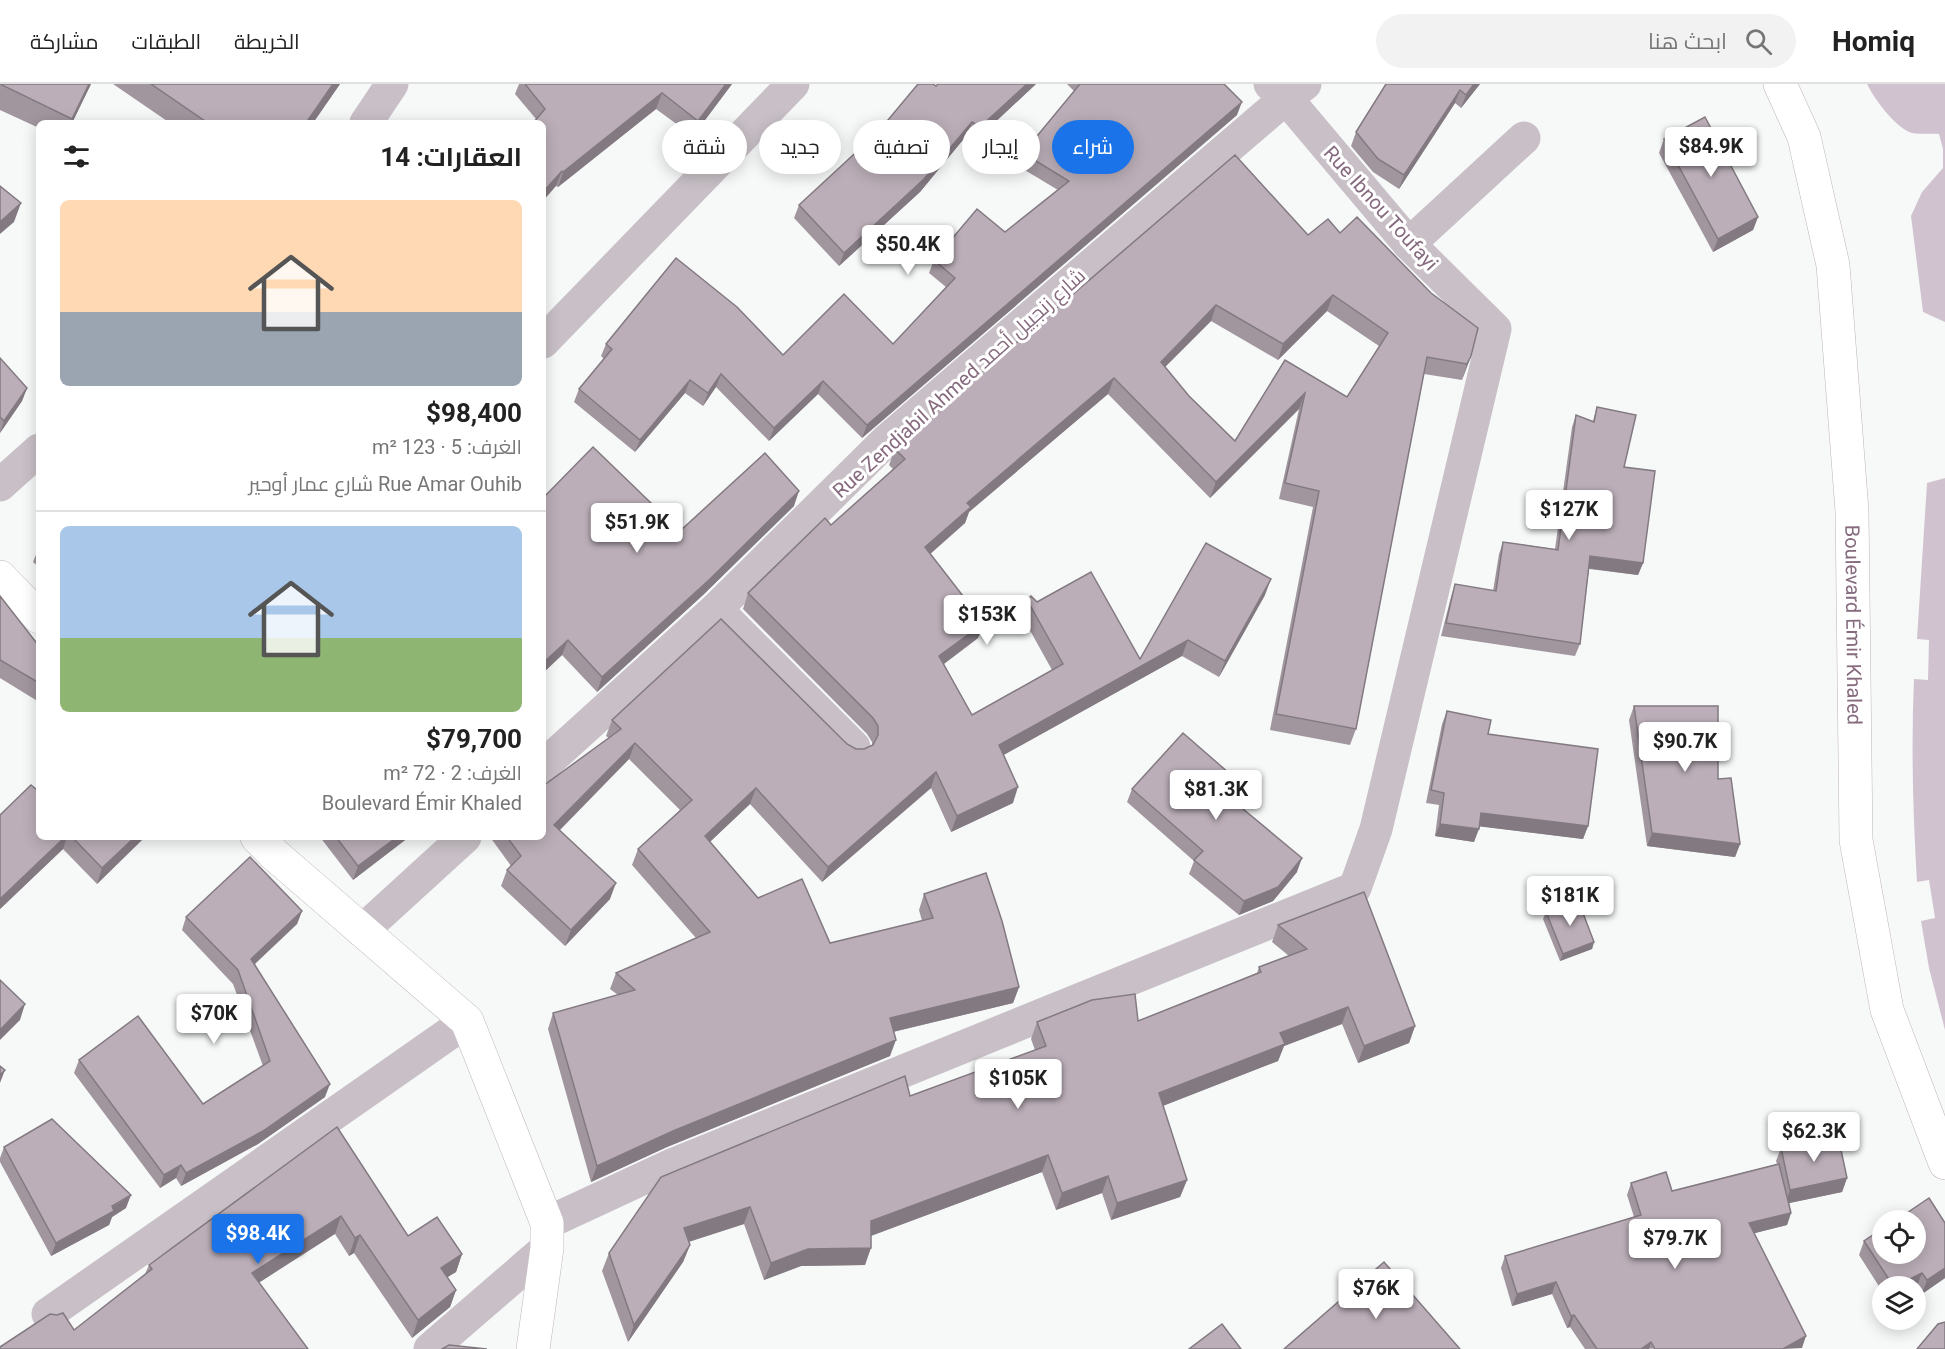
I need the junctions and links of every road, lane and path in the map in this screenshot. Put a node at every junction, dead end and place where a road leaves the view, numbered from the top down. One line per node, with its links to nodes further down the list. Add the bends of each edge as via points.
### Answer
1 (392, 84): 5 (street)
2 (794, 84): 8 (street)
3 (1780, 84): 20 (main road, Boulevard Émir Khaled, via 1804,137 1833,265 1852,511 1856,840 1887,1010)
4 (1287, 89): 7 (street, Rue Ibnou Toufayi); 12 (street, Rue Zendjabil Ahmed شارع زنجبيل أحمد, via 886,441)
5 (368, 120)
6 (1524, 138): 7 (street)
7 (1409, 244): 21 (street, Rue Ibnou Toufayi, via 1495,329 1376,829 1355,888 674,1164)
8 (546, 339)
9 (36, 453): 10 (street)
10 (0, 485)
11 (0, 577): 13 (main road)
12 (716, 609): 14 (street); 15 (street, Rue Zendjabil Ahmed شارع زنجبيل أحمد)
13 (36, 613)
14 (854, 747)
15 (546, 763)
16 (259, 840): 18 (main road)
17 (462, 840): 18 (street)
18 (362, 931): 19 (main road)
19 (467, 1021): 21 (main road); 22 (street)
20 (1945, 1163)
21 (547, 1236): 23 (street); 24 (main road)
22 (48, 1314)
23 (430, 1349)
24 (534, 1349)

